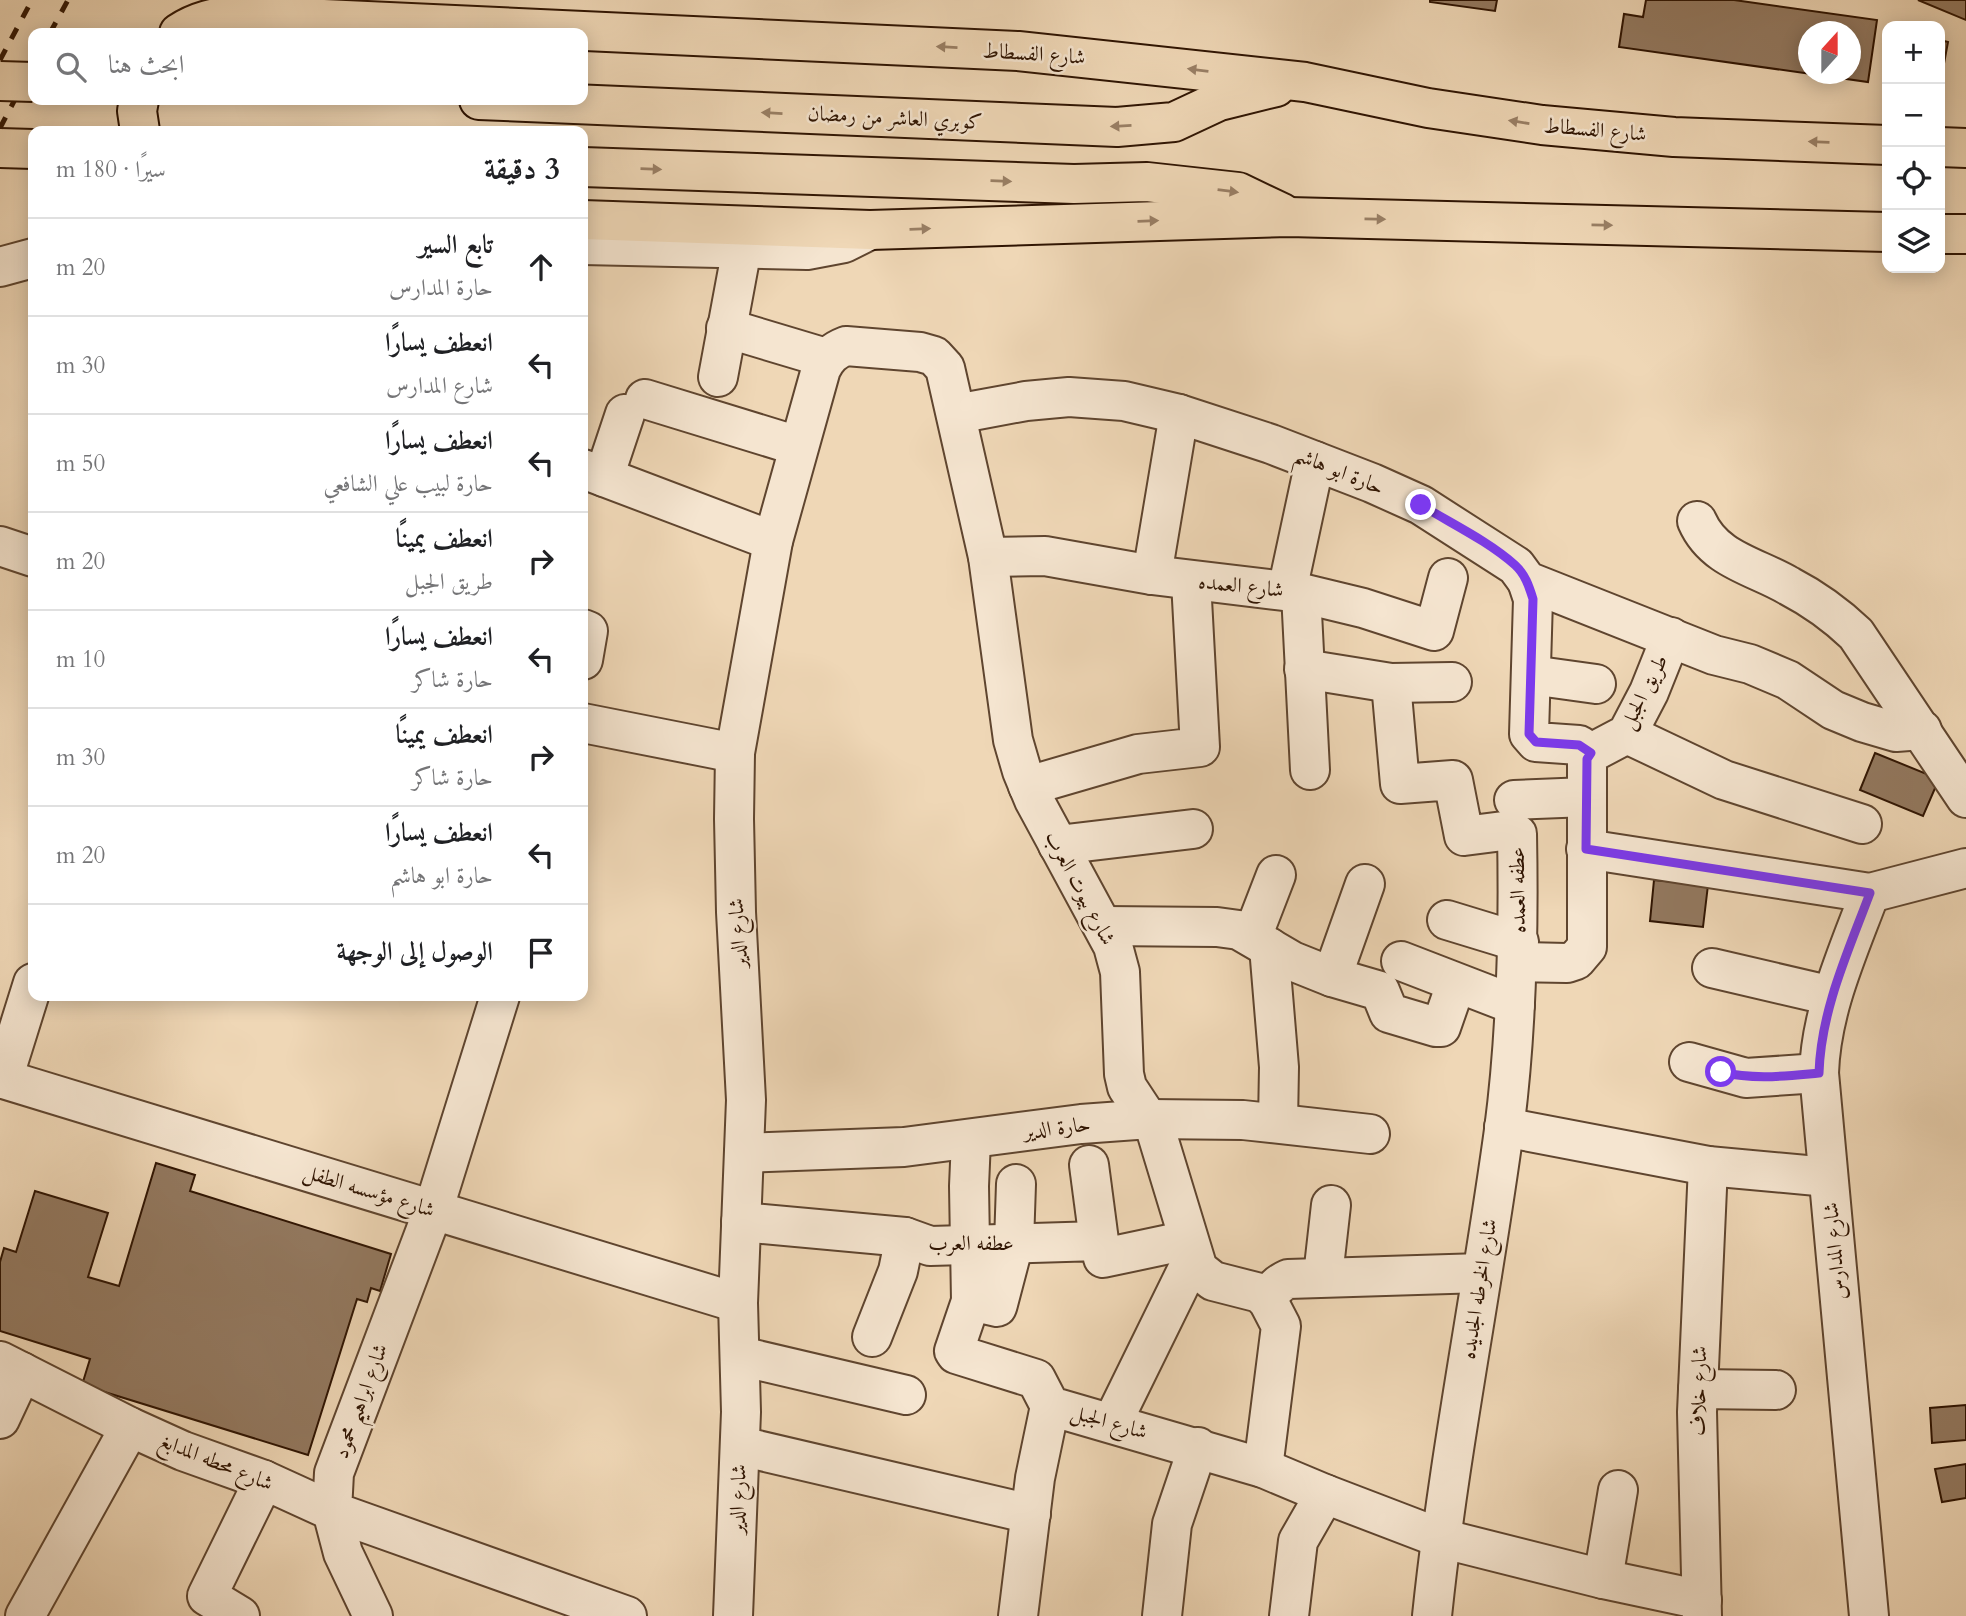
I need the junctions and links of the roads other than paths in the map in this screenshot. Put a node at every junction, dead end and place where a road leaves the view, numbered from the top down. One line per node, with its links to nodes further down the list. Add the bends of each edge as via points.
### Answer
1 (190, 28): 2 (main road, شارع الفسطاط, one-way to 1, via 237,15 211,18)
2 (519, 28)
3 (588, 31): 6 (main road, شارع الفسطاط, one-way to 3, via 1018,51)
4 (0, 81): 5 (main road, bridge)
5 (28, 82)
6 (1305, 82): 8 (main road, كوبري العاشر من رمضان, one-way to 8, via 1219,101 1174,122 1117,127); 10 (main road, شارع الفسطاط, one-way to 6, via 1674,137 1542,125 1428,108)
7 (138, 105): 9 (main road)
8 (588, 105)
9 (139, 126)
10 (1882, 145)
11 (1945, 147): 13 (main road)
12 (0, 148): 14 (main road)
13 (1966, 148)
14 (28, 149)
15 (588, 167): 16 (main road, one-way to 16, via 1074,184 1147,182 1238,192)
16 (1290, 217): 18 (main road, one-way to 16); 19 (main road, one-way to 19)
17 (588, 220): 18 (main road)
18 (870, 230): 23 (street, via 844,243 807,250)
19 (1882, 232)
20 (1945, 234): 21 (main road)
21 (1966, 234)
22 (588, 245): 23 (street)
23 (741, 248): 26 (street)
24 (28, 259): 25 (street)
25 (0, 267)
26 (726, 328): 27 (street); 28 (street)
27 (826, 358): 29 (street, شارع بيوت العرب, via 846,346 934,356 945,368); 31 (street, شارع الدير)
28 (718, 377)
29 (956, 414): 30 (street, حارة ابو هاشم, via 1069,397 1124,401); 38 (street, شارع بيوت العرب)
30 (1179, 414): 32 (street, حارة ابو هاشم); 39 (street)
31 (798, 446): 33 (street, via 635,406); 35 (street, شارع الدير)
32 (1315, 461): 42 (street, حارة ابو هاشم, via 1421,505 1490,547 1516,566); 43 (street)
33 (593, 473): 35 (street)
34 (1697, 521): 51 (street, via 1721,553 1834,612 1874,658)
35 (773, 541): 53 (street, شارع الدير)
36 (0, 547): 37 (street)
37 (28, 555)
38 (988, 557): 39 (street, شارع العمده, via 1045,556); 56 (street, شارع بيوت العرب, via 1013,740)
39 (1152, 575): 41 (street, شارع العمده)
40 (1448, 578): 43 (street, شارع العمده, via 1434,631)
41 (1191, 580): 43 (street, شارع العمده); 56 (street, via 1200,747 1138,754)
42 (1527, 581): 44 (street, حارة ابو هاشم); 46 (street, via 1533,599)
43 (1294, 592): 45 (street)
44 (1671, 637): 51 (street, حارة ابو هاشم, via 1788,680 1862,723 1896,732); 52 (street, طريق الجبل)
45 (1304, 669): 48 (street); 55 (street)
46 (1531, 675): 49 (street); 54 (street, via 1532,740 1579,745)
47 (1452, 682): 48 (street)
48 (1391, 683): 71 (street, عطفه العمده, via 1400,783 1453,780 1464,836 1515,831)
49 (1596, 684)
50 (588, 727): 53 (street)
51 (1922, 730): 58 (street)
52 (1627, 734): 54 (street, طريق الجبل); 60 (street, via 1724,780)
53 (735, 753): 88 (street, شارع الدير)
54 (1591, 753): 57 (street)
55 (1310, 770)
56 (1028, 786): 62 (street, شارع بيوت العرب)
57 (1587, 797): 59 (street); 63 (street)
58 (1966, 798)
59 (1514, 800)
60 (1862, 824)
61 (1193, 830): 62 (street)
62 (1058, 845): 69 (street, شارع بيوت العرب)
63 (1586, 849): 67 (street); 71 (street, via 1587,947 1567,963)
64 (1966, 868): 67 (street)
65 (1276, 875): 70 (street)
66 (1365, 884): 74 (street)
67 (1870, 893): 76 (street, شارع المدارس)
68 (1447, 920): 71 (street)
69 (1104, 926): 70 (street, via 1217,927 1239,930); 83 (street, شارع بيوت العرب, via 1119,972 1127,1087)
70 (1261, 942): 74 (street); 84 (street, via 1279,1068)
71 (1519, 952): 79 (street, شارع الخرطه الجديده)
72 (1401, 961): 75 (street)
73 (1712, 968): 76 (street)
74 (1332, 977): 75 (street, via 1380,991 1389,1013 1438,1028)
75 (1456, 984): 79 (street)
76 (1832, 996): 81 (street, شارع المدارس)
77 (28, 998): 82 (street)
78 (498, 1001): 94 (street, شارع ابراهيم محمود)
79 (1515, 1006): 85 (street, شارع الخرطه الجديده)
80 (1689, 1062): 81 (street, via 1746,1078)
81 (1819, 1073): 91 (street, شارع المدارس)
82 (1, 1078): 94 (street, شارع مؤسسه الطفل)
83 (1150, 1119): 84 (street, حارة الدير); 87 (street, حارة الدير); 100 (street, شارع بيوت العرب)
84 (1278, 1123): 86 (street, حارة الدير)
85 (1504, 1127): 90 (street); 101 (street, شارع الخرطه الجديده)
86 (1370, 1134)
87 (971, 1140): 88 (street, حارة الدير); 99 (street, شارع الجبل)
88 (744, 1153): 95 (street, شارع الدير)
89 (1089, 1165): 97 (street)
90 (1709, 1166): 91 (street); 109 (street, شارع خلاف)
91 (1828, 1177): 136 (street, شارع المدارس)
92 (1016, 1184): 98 (street)
93 (1331, 1205): 102 (street)
94 (433, 1210): 105 (street, شارع مؤسسه الطفل); 122 (street, شارع ابراهيم محمود, via 334,1473)
95 (741, 1222): 96 (street, عطفه العرب); 105 (street, شارع الدير)
96 (905, 1237): 99 (street, عطفه العرب, via 930,1246); 106 (street, via 898,1271)
97 (1098, 1241): 98 (street, عطفه العرب); 100 (street, via 1103,1258)
98 (1014, 1244): 99 (street, عطفه العرب); 103 (street, via 997,1307)
99 (970, 1245): 103 (street, شارع الجبل)
100 (1191, 1249): 104 (street, شارع بيوت العرب, via 1198,1269 1213,1281 1260,1293); 114 (street)
101 (1482, 1273): 102 (street); 124 (street, شارع الخرطه الجديده)
102 (1323, 1276): 104 (street, via 1287,1279 1271,1291)
103 (971, 1301): 112 (street, شارع الجبل, via 954,1351 1036,1379)
104 (1268, 1301): 118 (street, via 1281,1326)
105 (738, 1303): 107 (street, شارع الدير)
106 (872, 1336)
107 (740, 1356): 111 (street); 116 (street, شارع الدير)
108 (11, 1366): 113 (street); 115 (street, شارع محطه المدابغ)
109 (1698, 1389): 110 (street); 126 (street, شارع خلاف)
110 (1776, 1390)
111 (906, 1395)
112 (1050, 1406): 114 (street, شارع الجبل); 123 (street)
113 (0, 1419)
114 (1112, 1423): 117 (street, شارع الجبل)
115 (130, 1427): 119 (street, شارع محطه المدابغ); 127 (street)
116 (740, 1446): 123 (street); 131 (street, شارع الدير)
117 (1198, 1447): 118 (street, شارع الجبل); 133 (street, via 1172,1524)
118 (1263, 1468): 121 (street, شارع الجبل)
119 (264, 1480): 122 (street, شارع محطه المدابغ); 128 (street, via 207,1596)
120 (1618, 1490): 125 (street)
121 (1325, 1494): 124 (street, شارع الجبل); 134 (street, via 1298,1541)
122 (332, 1511): 129 (street, via 343,1553); 130 (street)
123 (1031, 1514): 132 (street)
124 (1440, 1538): 125 (street, شارع الجبل); 135 (street, شارع الخرطه الجديده)
125 (1604, 1578): 126 (street, شارع الجبل)
126 (1702, 1608)
127 (24, 1616)
128 (240, 1616)
129 (373, 1616)
130 (627, 1616)
131 (733, 1616)
132 (1018, 1616)
133 (1161, 1616)
134 (1289, 1616)
135 (1432, 1616)
136 (1869, 1616)

